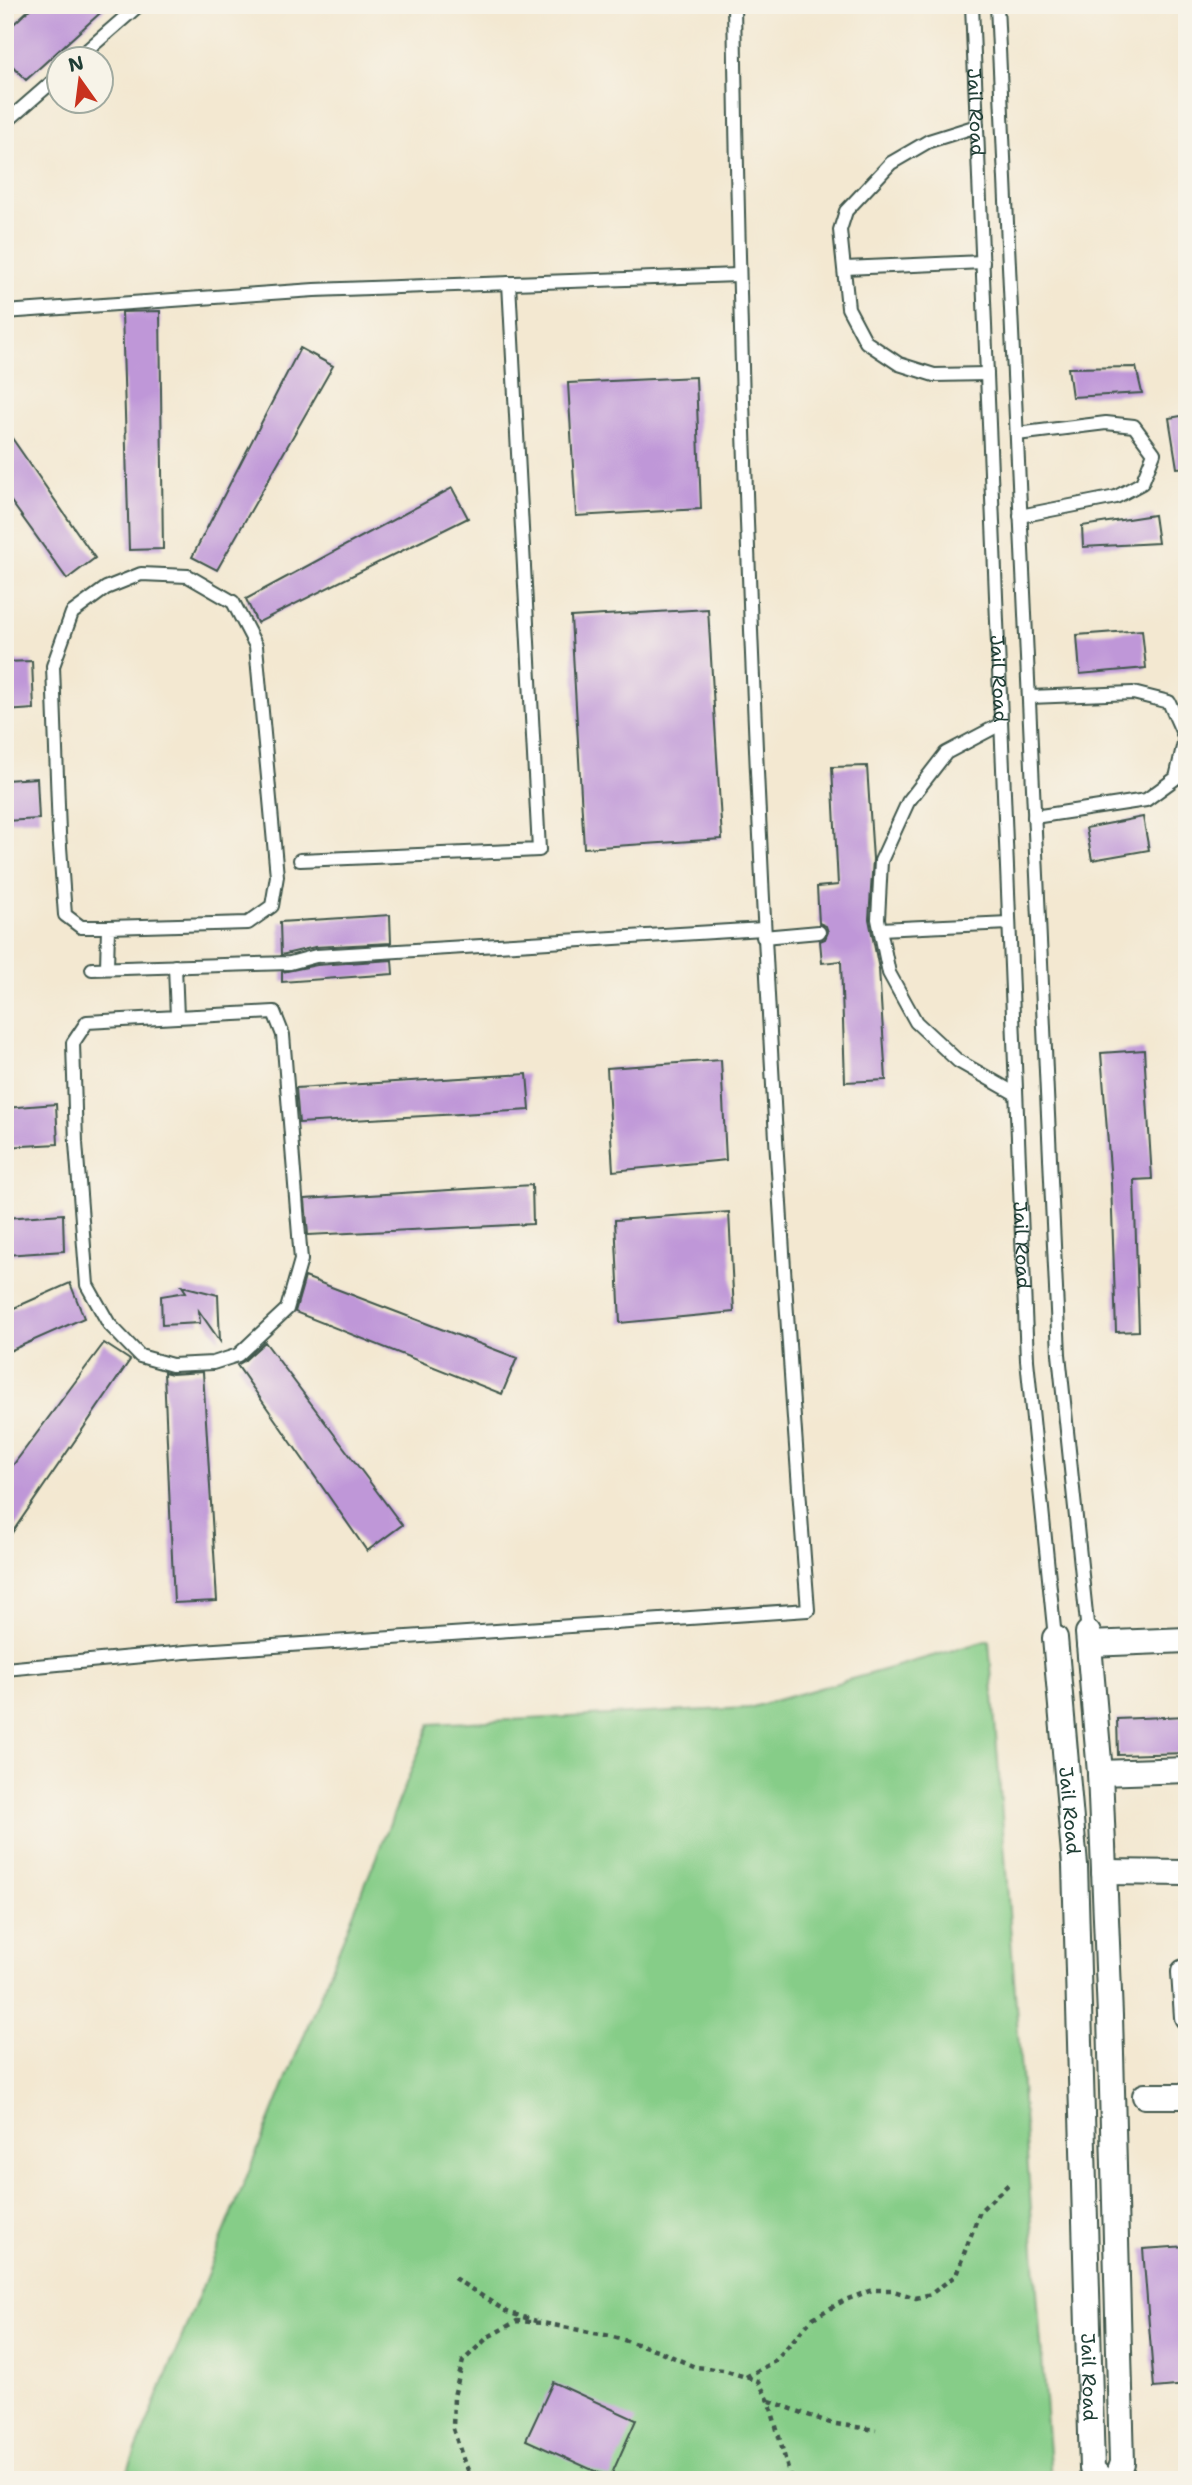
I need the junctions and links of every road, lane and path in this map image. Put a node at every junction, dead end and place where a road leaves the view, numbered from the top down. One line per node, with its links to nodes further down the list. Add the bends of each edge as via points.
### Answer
1 (139, 5): 5 (lane)
2 (734, 5): 11 (lane)
3 (972, 5): 8 (lane, Jail Road)
4 (997, 5): 15 (lane)
5 (92, 46)
6 (46, 87): 7 (lane)
7 (5, 123)
8 (977, 126): 9 (lane, Jail Road); 10 (lane, via 929,141 891,163 855,201 840,230)
9 (983, 262): 10 (lane); 14 (lane, Jail Road)
10 (845, 268): 14 (lane, via 848,308 866,342 899,364 934,375)
11 (738, 275): 12 (lane); 25 (lane)
12 (509, 283): 13 (lane, via 314,290); 20 (lane, via 539,850)
13 (5, 312)
14 (987, 374): 18 (lane, Jail Road)
15 (1017, 434): 16 (lane); 16 (lane, via 1107,423 1135,426 1154,453 1142,483 1116,496)
16 (1020, 516): 17 (lane)
17 (1029, 697): 19 (lane); 19 (lane, via 1133,693 1169,702 1185,738 1176,778 1146,800)
18 (1001, 724): 21 (lane, Jail Road); 23 (lane, via 946,753 908,802 881,861)
19 (1034, 817): 32 (lane, via 1059,1354)
20 (300, 860)
21 (1009, 923): 23 (lane); 30 (lane, Jail Road)
22 (108, 927): 22 (lane, via 81,927 65,915 53,666 72,613 106,588 141,573 188,576 233,602 256,646 277,876 272,906 248,923); 27 (lane)
23 (880, 929): 30 (lane, via 889,973 916,1022 958,1061)
24 (819, 932): 25 (lane)
25 (763, 933): 26 (lane); 34 (lane, via 808,1610 185,1652)
26 (175, 966): 27 (lane); 29 (lane)
27 (107, 968): 28 (lane)
28 (92, 969)
29 (177, 1017): 29 (lane, via 274,1012 283,1035 301,1260 287,1309 238,1355 213,1363 172,1365 140,1356 109,1324 87,1285 73,1043 87,1022)
30 (1016, 1094): 31 (lane, Jail Road, via 1027,1360)
31 (1055, 1638): 51 (street, Jail Road, via 1074,1865 1092,2469)
32 (1089, 1639): 33 (street); 36 (street)
33 (1187, 1640)
34 (5, 1669)
35 (1187, 1770): 36 (street)
36 (1100, 1773): 37 (street)
37 (1104, 1872): 38 (street); 52 (street, via 1122,2463)
38 (1187, 1873)
39 (1184, 1972): 40 (street)
40 (1187, 2017)
41 (1145, 2096): 42 (street)
42 (1187, 2096)
43 (1010, 2183): 46 (path, via 980,2211 956,2276 931,2294 916,2298 872,2290 845,2300 813,2318 775,2361)
44 (454, 2278): 45 (path, via 507,2312)
45 (543, 2323): 46 (path, via 610,2336 695,2367); 49 (path, via 517,2321 488,2337 463,2361 454,2396 453,2429)
46 (746, 2377): 47 (path, via 758,2381)
47 (769, 2401): 48 (path, via 830,2423); 50 (path)
48 (876, 2430)
49 (473, 2480)
50 (791, 2480)
51 (1102, 2480)
52 (1116, 2480)

